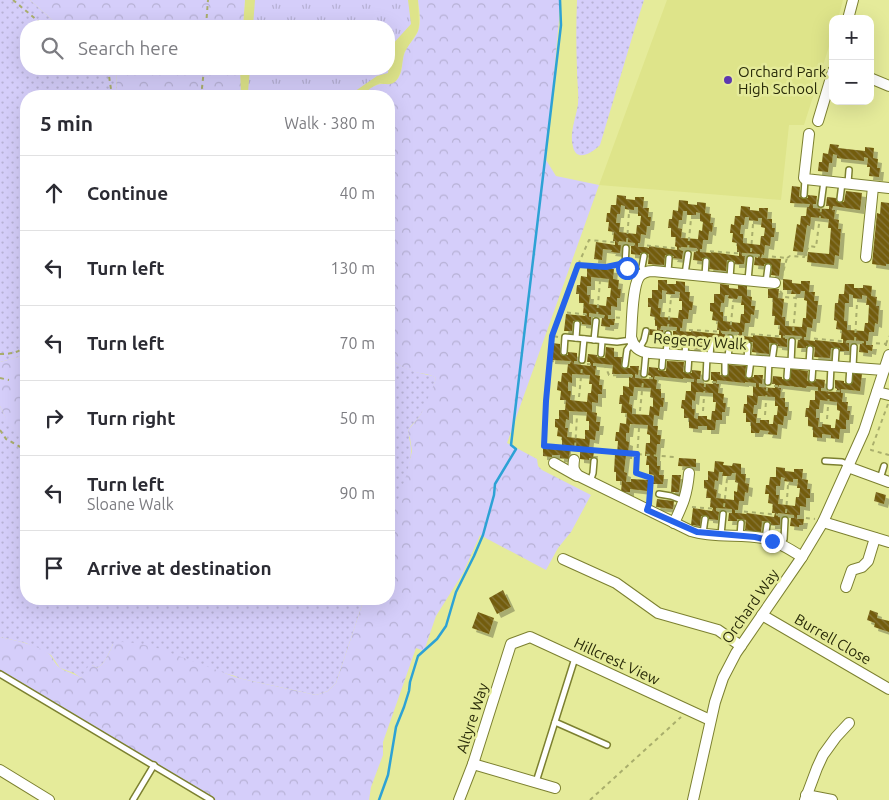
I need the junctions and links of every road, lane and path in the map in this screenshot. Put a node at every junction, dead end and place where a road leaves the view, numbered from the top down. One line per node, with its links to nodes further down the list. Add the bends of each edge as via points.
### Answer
1 (13, 0): 5 (path)
2 (208, 0): 6 (path)
3 (853, 0): 4 (street)
4 (849, 15)
5 (37, 20)
6 (206, 20)
7 (109, 75): 12 (path)
8 (203, 75): 13 (path)
9 (874, 79): 11 (street)
10 (829, 84): 14 (street)
11 (889, 85)
12 (111, 90)
13 (203, 90)
14 (818, 121)
15 (809, 134): 17 (street)
16 (849, 170): 19 (lane)
17 (805, 178): 18 (street); 22 (lane)
18 (824, 181): 19 (street); 24 (lane)
19 (845, 184): 20 (street); 23 (lane)
20 (873, 186): 21 (street); 32 (street)
21 (889, 188)
22 (804, 195)
23 (840, 199)
24 (821, 206): 34 (path, via 816,246 809,246 804,257)
25 (629, 212): 28 (path)
26 (691, 219): 29 (path)
27 (753, 224): 31 (path)
28 (626, 245): 36 (lane)
29 (688, 251): 41 (lane)
30 (644, 256): 42 (lane)
31 (750, 256): 45 (lane)
32 (866, 257)
33 (669, 258): 40 (lane)
34 (787, 258): 38 (path, via 589,240); 47 (path, via 782,274)
35 (706, 261): 43 (lane)
36 (625, 263): 38 (path, via 606,267); 42 (lane, via 627,268)
37 (731, 264): 44 (lane)
38 (578, 265): 51 (path)
39 (768, 267): 47 (lane)
40 (668, 272): 41 (street); 42 (street, via 653,270)
41 (686, 274): 43 (street)
42 (641, 276): 53 (street, Regency Walk, via 635,289)
43 (704, 276): 44 (street)
44 (730, 278): 45 (street)
45 (748, 280): 47 (street)
46 (600, 281): 52 (path)
47 (774, 283): 63 (path, via 785,297 796,298)
48 (671, 298): 55 (path)
49 (733, 302): 58 (path)
50 (857, 303): 66 (path)
51 (561, 312): 52 (path); 59 (path)
52 (596, 318): 53 (path); 65 (lane)
53 (633, 318): 71 (street, Regency Walk)
54 (577, 324): 62 (lane)
55 (668, 327)
56 (646, 331): 71 (lane, via 644,340)
57 (668, 334): 81 (lane)
58 (730, 334): 84 (lane)
59 (552, 336): 61 (path); 86 (path)
60 (889, 336): 75 (path)
61 (565, 337): 62 (lane); 78 (lane)
62 (576, 338): 64 (lane)
63 (792, 338): 89 (lane)
64 (584, 339): 65 (lane); 88 (lane)
65 (594, 340): 67 (lane)
66 (854, 340)
67 (602, 341): 71 (lane); 80 (lane)
68 (686, 341): 82 (lane)
69 (712, 342): 83 (lane)
70 (748, 345): 85 (lane)
71 (637, 346): 81 (street, Regency Walk); 91 (lane, via 627,350); 98 (lane)
72 (774, 347): 87 (lane)
73 (854, 347): 93 (lane)
74 (810, 349): 90 (lane)
75 (888, 349): 96 (street, Orchard Way)
76 (20, 350): 79 (path)
77 (836, 351): 92 (lane)
78 (564, 352)
79 (0, 354)
80 (601, 354)
81 (665, 354): 82 (street, Regency Walk); 94 (lane)
82 (687, 355): 83 (street, Regency Walk); 95 (lane)
83 (709, 357): 84 (street, Regency Walk); 102 (lane)
84 (727, 358): 85 (street, Regency Walk); 97 (lane)
85 (749, 360): 87 (street, Regency Walk); 99 (lane)
86 (550, 361): 88 (path); 123 (path, via 544,446)
87 (771, 361): 89 (street, Regency Walk); 106 (lane)
88 (582, 362): 110 (path, via 604,366 609,375); 111 (path)
89 (789, 363): 90 (street, Regency Walk); 100 (lane)
90 (811, 364): 92 (street, Regency Walk); 103 (lane)
91 (625, 365)
92 (833, 366): 93 (street, Regency Walk); 107 (lane)
93 (852, 367): 96 (street, Regency Walk); 105 (lane)
94 (662, 368)
95 (688, 370)
96 (884, 370): 110 (street, Orchard Way)
97 (725, 372)
98 (644, 374)
99 (749, 375)
100 (786, 377)
101 (0, 378): 104 (path)
102 (706, 378)
103 (812, 379)
104 (9, 380)
105 (849, 381)
106 (768, 382)
107 (830, 387)
108 (642, 388): 115 (path)
109 (704, 392): 116 (path)
110 (874, 393): 113 (street); 131 (street, Orchard Way, via 864,430)
111 (579, 397)
112 (766, 397): 117 (path)
113 (889, 399): 125 (path, via 871,450)
114 (829, 401): 119 (path)
115 (640, 411)
116 (703, 411)
117 (765, 415)
118 (578, 416): 123 (path)
119 (827, 420)
120 (639, 428): 124 (path)
121 (0, 430): 122 (path, via 6,440)
122 (20, 447)
123 (575, 449): 124 (path)
124 (637, 454): 126 (path); 141 (path, via 636,473 651,478)
125 (889, 456)
126 (674, 457)
127 (574, 460): 134 (street, via 574,473)
128 (594, 461): 137 (lane)
129 (825, 461): 131 (lane, via 842,462)
130 (554, 463): 134 (street)
131 (848, 466): 136 (street); 145 (street, Orchard Way)
132 (884, 466): 136 (lane)
133 (688, 474): 140 (street)
134 (579, 476): 137 (street)
135 (727, 480): 142 (path)
136 (884, 480)
137 (590, 482): 141 (street)
138 (788, 485): 143 (path)
139 (659, 494): 140 (lane)
140 (684, 503): 142 (path, via 688,507); 146 (street)
141 (647, 510): 146 (street)
142 (724, 512): 143 (path); 150 (lane)
143 (786, 518): 145 (path); 155 (lane)
144 (705, 519): 149 (lane)
145 (820, 521): 152 (street); 156 (street, Orchard Way)
146 (674, 523): 149 (street)
147 (741, 523): 151 (lane)
148 (767, 525): 153 (lane)
149 (703, 534): 150 (street)
150 (721, 535): 151 (street)
151 (740, 536): 153 (street)
152 (875, 538): 154 (street); 158 (street, via 868,561 852,570)
153 (765, 539): 155 (street)
154 (889, 542)
155 (781, 545): 156 (street)
156 (802, 557): 159 (street, Orchard Way)
157 (563, 559): 161 (street, via 616,583 658,612 718,630)
158 (846, 587)
159 (762, 615): 161 (street, Orchard Way); 164 (street, Burrell Close)
160 (511, 644): 162 (street, Hillcrest View, via 530,637); 170 (street, Altyre Way)
161 (741, 646): 166 (street, Orchard Way, via 722,678)
162 (576, 658): 165 (street, Hillcrest View); 167 (lane)
163 (0, 674): 171 (lane)
164 (889, 689)
165 (688, 710): 166 (street, Hillcrest View); 180 (path)
166 (710, 720): 181 (street, Orchard Way)
167 (555, 722): 169 (lane); 173 (lane)
168 (848, 723): 175 (street, via 816,768)
169 (607, 745)
170 (473, 764): 173 (street); 179 (street, Altyre Way)
171 (154, 765): 177 (lane); 178 (lane)
172 (0, 770): 176 (street)
173 (536, 782): 174 (street)
174 (555, 788)
175 (805, 798): 182 (street)
176 (49, 800)
177 (133, 800)
178 (211, 800)
179 (459, 800)
180 (590, 800)
181 (693, 800)
182 (832, 800)

